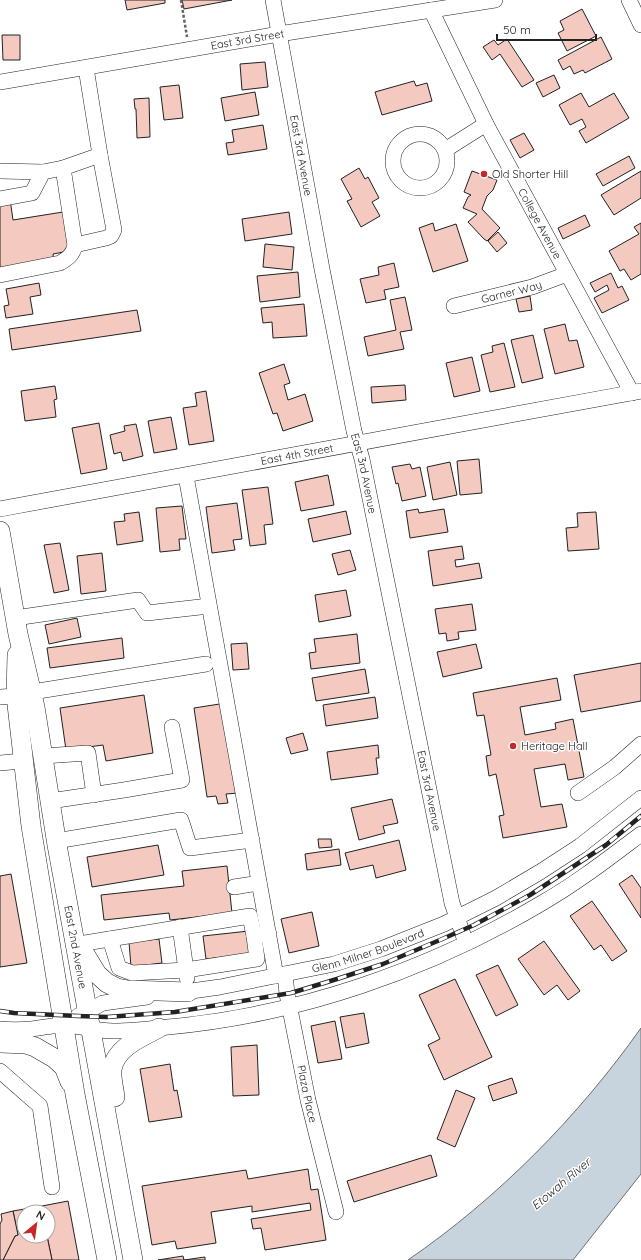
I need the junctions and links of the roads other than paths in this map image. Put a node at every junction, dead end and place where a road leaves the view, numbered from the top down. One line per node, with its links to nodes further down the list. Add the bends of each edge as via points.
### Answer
1 (273, 0): 6 (street, East 3rd Avenue)
2 (495, 0): 4 (street, East 3rd Street)
3 (629, 0): 5 (street)
4 (431, 10): 6 (street, East 3rd Street); 9 (street, College Avenue)
5 (641, 25)
6 (279, 34): 7 (street, East 3rd Street); 21 (street, East 3rd Avenue, via 322,269)
7 (86, 68): 8 (street, East 3rd Street); 11 (street)
8 (0, 82)
9 (486, 124): 10 (street); 17 (street, College Avenue)
10 (445, 150)
11 (100, 155): 12 (street); 16 (street, via 114,230 111,236 106,238)
12 (63, 168): 14 (street); 16 (street)
13 (0, 171): 14 (street)
14 (43, 172): 15 (street, via 32,193)
15 (0, 199)
16 (75, 245): 18 (street, via 73,253 60,263)
17 (567, 274): 19 (street, Garner Way, via 532,287); 20 (street, College Avenue)
18 (0, 275)
19 (454, 306)
20 (637, 392): 21 (street, East 4th Street)
21 (358, 444): 22 (street, East 4th Street); 43 (street, East 3rd Avenue, via 452,903)
22 (186, 476): 23 (street, East 4th Street); 25 (street)
23 (0, 510)
24 (0, 531): 26 (main road, East 2nd Avenue)
25 (209, 606): 26 (street, via 147,613 138,600); 39 (street)
26 (16, 626): 28 (main road, East 2nd Avenue)
27 (206, 664): 28 (street)
28 (16, 695): 31 (main road, East 2nd Avenue); 32 (main road, East 2nd Avenue)
29 (172, 727): 35 (street, via 182,780)
30 (641, 744): 34 (street, via 615,767)
31 (43, 756): 35 (street, via 88,752); 37 (main road, East 2nd Avenue)
32 (22, 760): 33 (street); 54 (main road, East 2nd Avenue)
33 (0, 763)
34 (578, 793)
35 (94, 795): 37 (street)
36 (641, 798): 43 (street, Glenn Milner Boulevard, via 580,846 496,898)
37 (50, 801): 40 (main road, East 2nd Avenue)
38 (641, 834): 48 (street, via 544,902)
39 (252, 840): 40 (street, via 190,848 181,820); 41 (street)
40 (56, 841): 46 (main road, East 2nd Avenue)
41 (259, 883): 42 (street); 45 (street)
42 (234, 887)
43 (457, 917): 48 (street, East 3rd Avenue); 50 (street, Glenn Milner Boulevard, via 334,964)
44 (180, 927): 45 (street, via 250,916); 47 (street); 49 (street)
45 (262, 935): 49 (street, via 257,959); 50 (street, Plaza Place)
46 (76, 939): 47 (street); 51 (main road, via 97,974 117,988); 53 (main road, East 2nd Avenue)
47 (110, 939): 49 (street, via 119,968 132,973)
48 (466, 943): 52 (street, via 373,982)
49 (186, 970): 51 (street)
50 (280, 975): 51 (street, Glenn Milner Boulevard); 52 (street, Plaza Place)
51 (188, 992): 53 (street, Glenn Milner Boulevard, via 103,1003)
52 (289, 1006): 55 (street, via 223,1021); 62 (street, Plaza Place, via 308,1100)
53 (89, 1020): 54 (street, Glenn Milner Boulevard); 55 (street, via 112,1031); 60 (main road, East 2nd Avenue)
54 (64, 1025): 56 (street, Glenn Milner Boulevard); 59 (main road, East 2nd Avenue)
55 (159, 1028): 60 (main road, via 123,1049 114,1063 112,1075 119,1130)
56 (0, 1029)
57 (0, 1043): 59 (main road, via 26,1044 46,1053 64,1068)
58 (0, 1071): 61 (street, via 40,1106)
59 (76, 1094): 63 (main road, East 2nd Avenue)
60 (113, 1147): 64 (main road, East 2nd Avenue)
61 (52, 1187)
62 (336, 1212)
63 (107, 1260)
64 (133, 1260)

